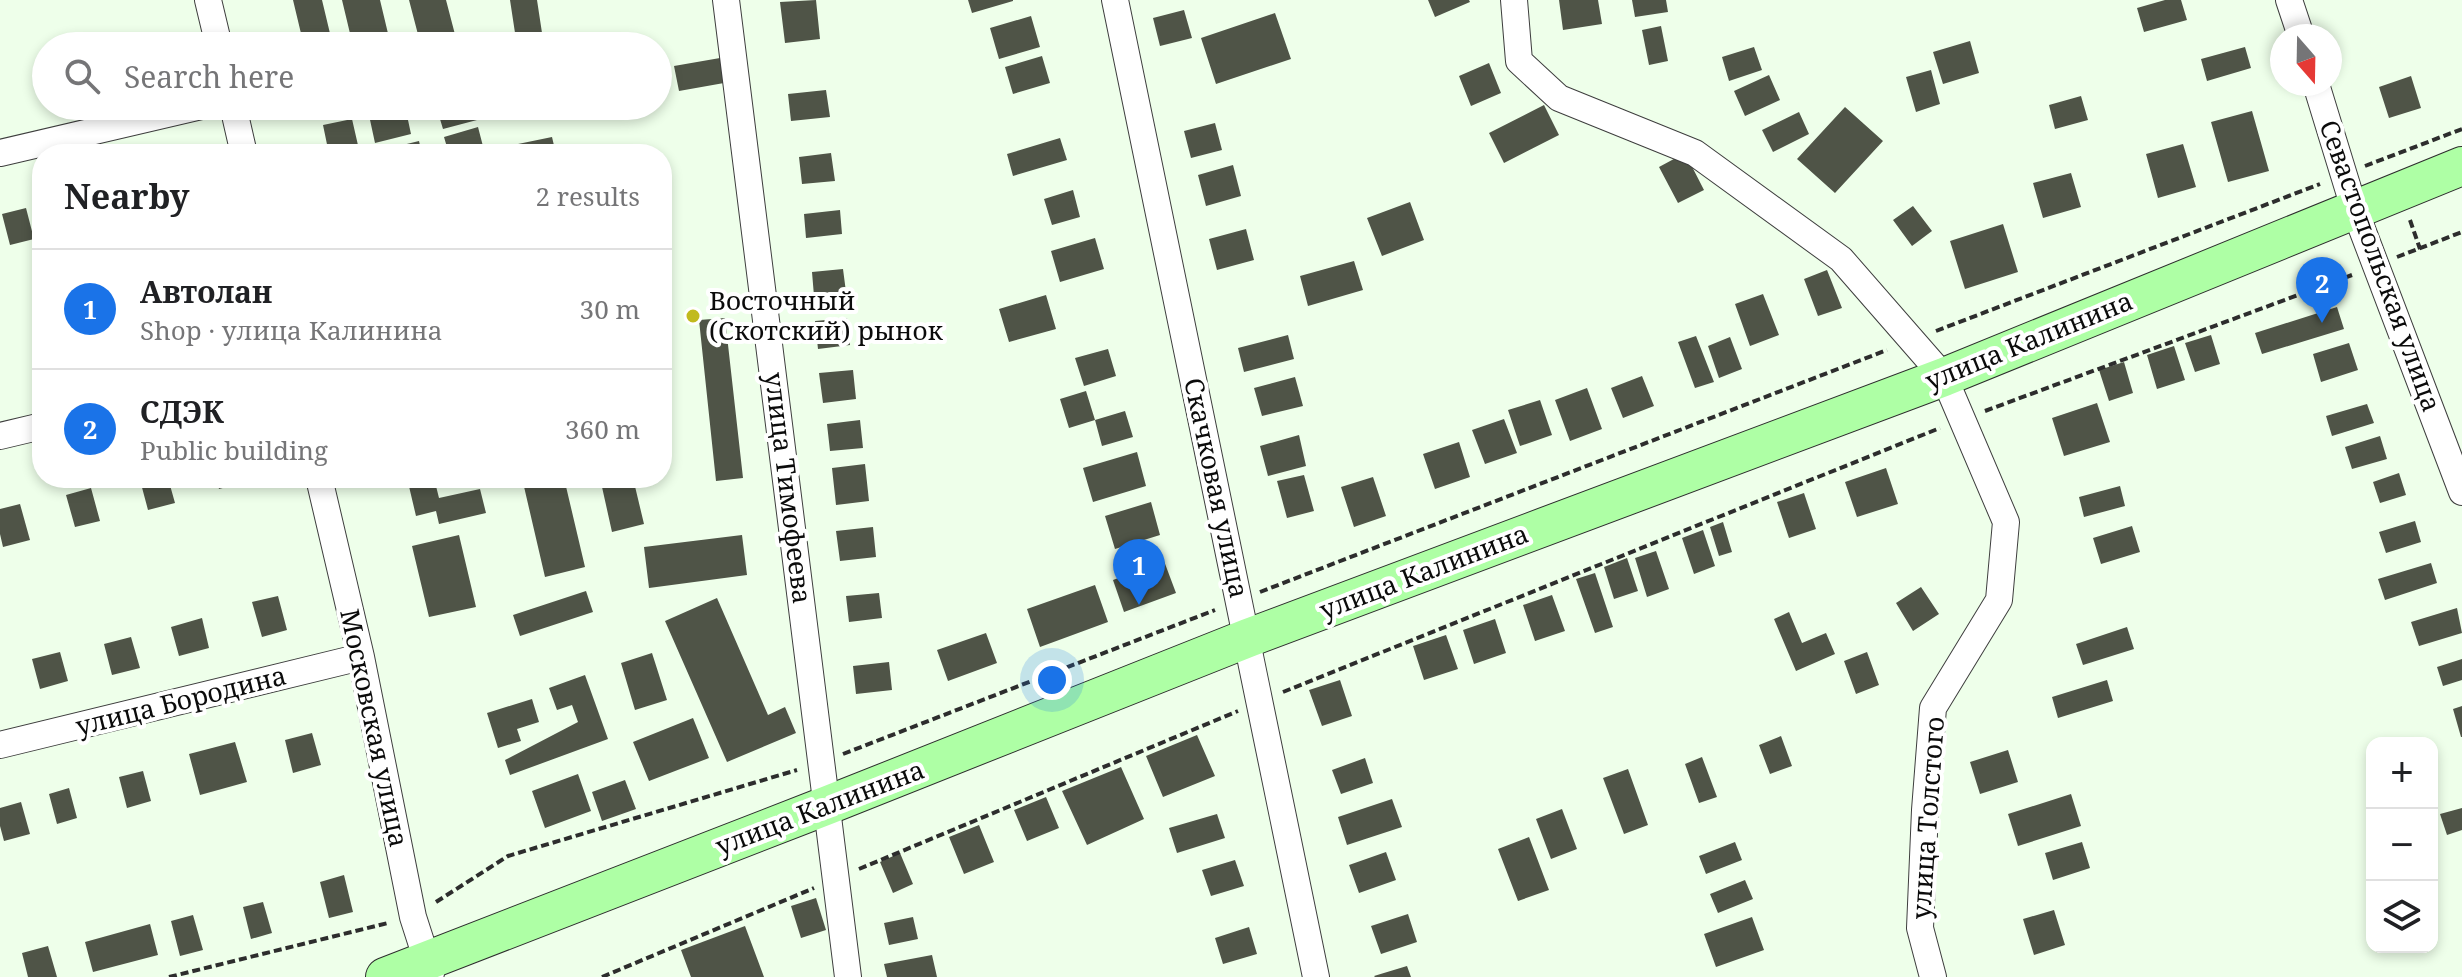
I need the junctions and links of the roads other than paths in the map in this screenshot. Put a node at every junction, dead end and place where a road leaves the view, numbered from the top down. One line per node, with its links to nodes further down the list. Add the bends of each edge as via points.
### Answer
1 (208, 0): 7 (street)
2 (726, 0): 25 (street, улица Тимофеева)
3 (1115, 0): 22 (street, Скачковая улица)
4 (1514, 0): 17 (street, улица Толстого, via 1519,61 1559,98 1695,153 1841,259)
5 (2289, 0): 6 (street)
6 (2297, 24)
7 (216, 32)
8 (2320, 96): 16 (street, Севастопольская улица)
9 (141, 120): 11 (street)
10 (236, 120): 12 (street)
11 (38, 144)
12 (242, 144)
13 (32, 146): 14 (street)
14 (0, 153)
15 (2462, 166): 16 (main road, улица Калинина)
16 (2349, 191): 17 (main road, улица Калинина); 21 (street, Севастопольская улица)
17 (1944, 377): 22 (main road, улица Калинина); 30 (street, улица Толстого, via 2006,522 1999,600 1933,708 1920,928)
18 (32, 428): 19 (street)
19 (0, 436)
20 (321, 488): 23 (street, Московская улица)
21 (2462, 492)
22 (1248, 638): 25 (main road, улица Калинина); 29 (street, Скачковая улица)
23 (361, 657): 24 (street, улица Бородина); 26 (street, Московская улица, via 413,917)
24 (0, 745)
25 (828, 805): 26 (main road, улица Калинина); 28 (street, улица Тимофеева)
26 (430, 968): 27 (main road, улица Калинина)
27 (385, 977)
28 (848, 977)
29 (1316, 977)
30 (1933, 977)

